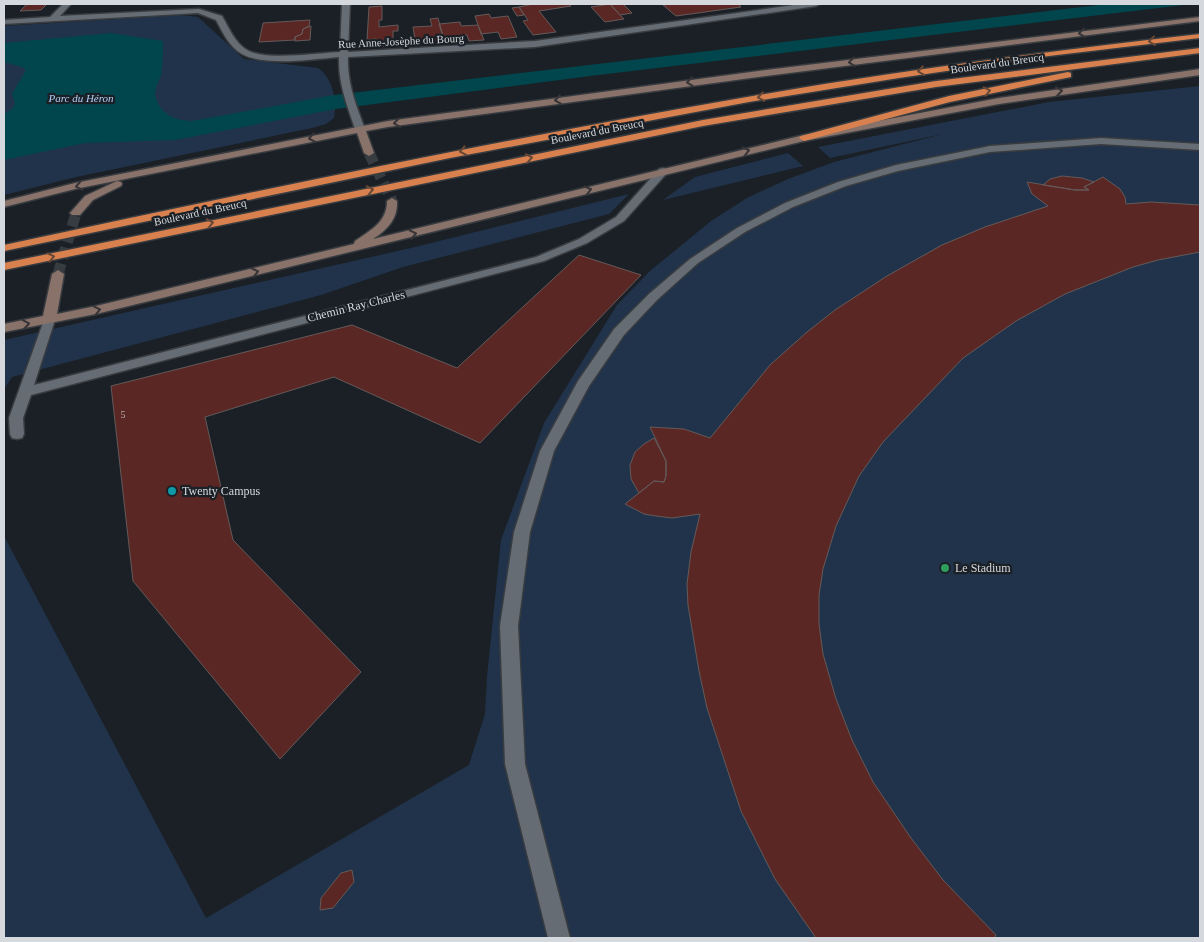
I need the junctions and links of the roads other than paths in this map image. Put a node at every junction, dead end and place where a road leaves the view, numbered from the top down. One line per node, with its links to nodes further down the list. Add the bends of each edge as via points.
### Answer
1 (67, 4): 4 (street)
2 (346, 4): 9 (street)
3 (816, 4): 9 (street, Rue Anne-Josèphe du Bourg, via 535,44)
4 (53, 19): 6 (street, Rue Anne-Josèphe du Bourg); 9 (street, Rue Anne-Josèphe du Bourg, via 199,11 219,18 231,39 251,55 279,58)
5 (1200, 19): 11 (main road, Boulevard du Breucq, one-way to 11, via 710,80)
6 (4, 22)
7 (1200, 36): 20 (highway, Boulevard du Breucq, one-way to 20, via 998,60 714,104 392,165)
8 (1200, 51): 12 (highway, one-way to 8, via 949,99); 22 (highway, Boulevard du Breucq, one-way to 8, via 704,122 936,84)
9 (343, 55): 11 (street, via 346,90)
10 (1200, 72): 12 (main road, one-way to 10, via 1018,98)
11 (360, 129): 14 (main road); 16 (main road, Boulevard du Breucq, one-way to 16)
12 (804, 138): 15 (main road, one-way to 12)
13 (1200, 147): 28 (street, via 1101,141 990,149 896,168 842,184 789,205 726,241 681,273 619,332 583,384 547,451 522,532 509,626 515,764)
14 (369, 153)
15 (663, 171): 21 (main road, one-way to 15); 26 (street, Chemin Ray Charles, via 620,219 583,241 540,258)
16 (144, 174): 18 (main road, one-way to 18, via 74,186); 19 (main road, via 99,192)
17 (392, 201): 21 (main road, via 394,210 390,220)
18 (4, 204)
19 (76, 213)
20 (4, 248)
21 (349, 249): 24 (main road, one-way to 21)
22 (4, 267)
23 (58, 274): 24 (main road)
24 (49, 320): 25 (main road, one-way to 24); 26 (street)
25 (4, 328)
26 (24, 392): 27 (street, via 16,418)
27 (16, 434)
28 (559, 938)

